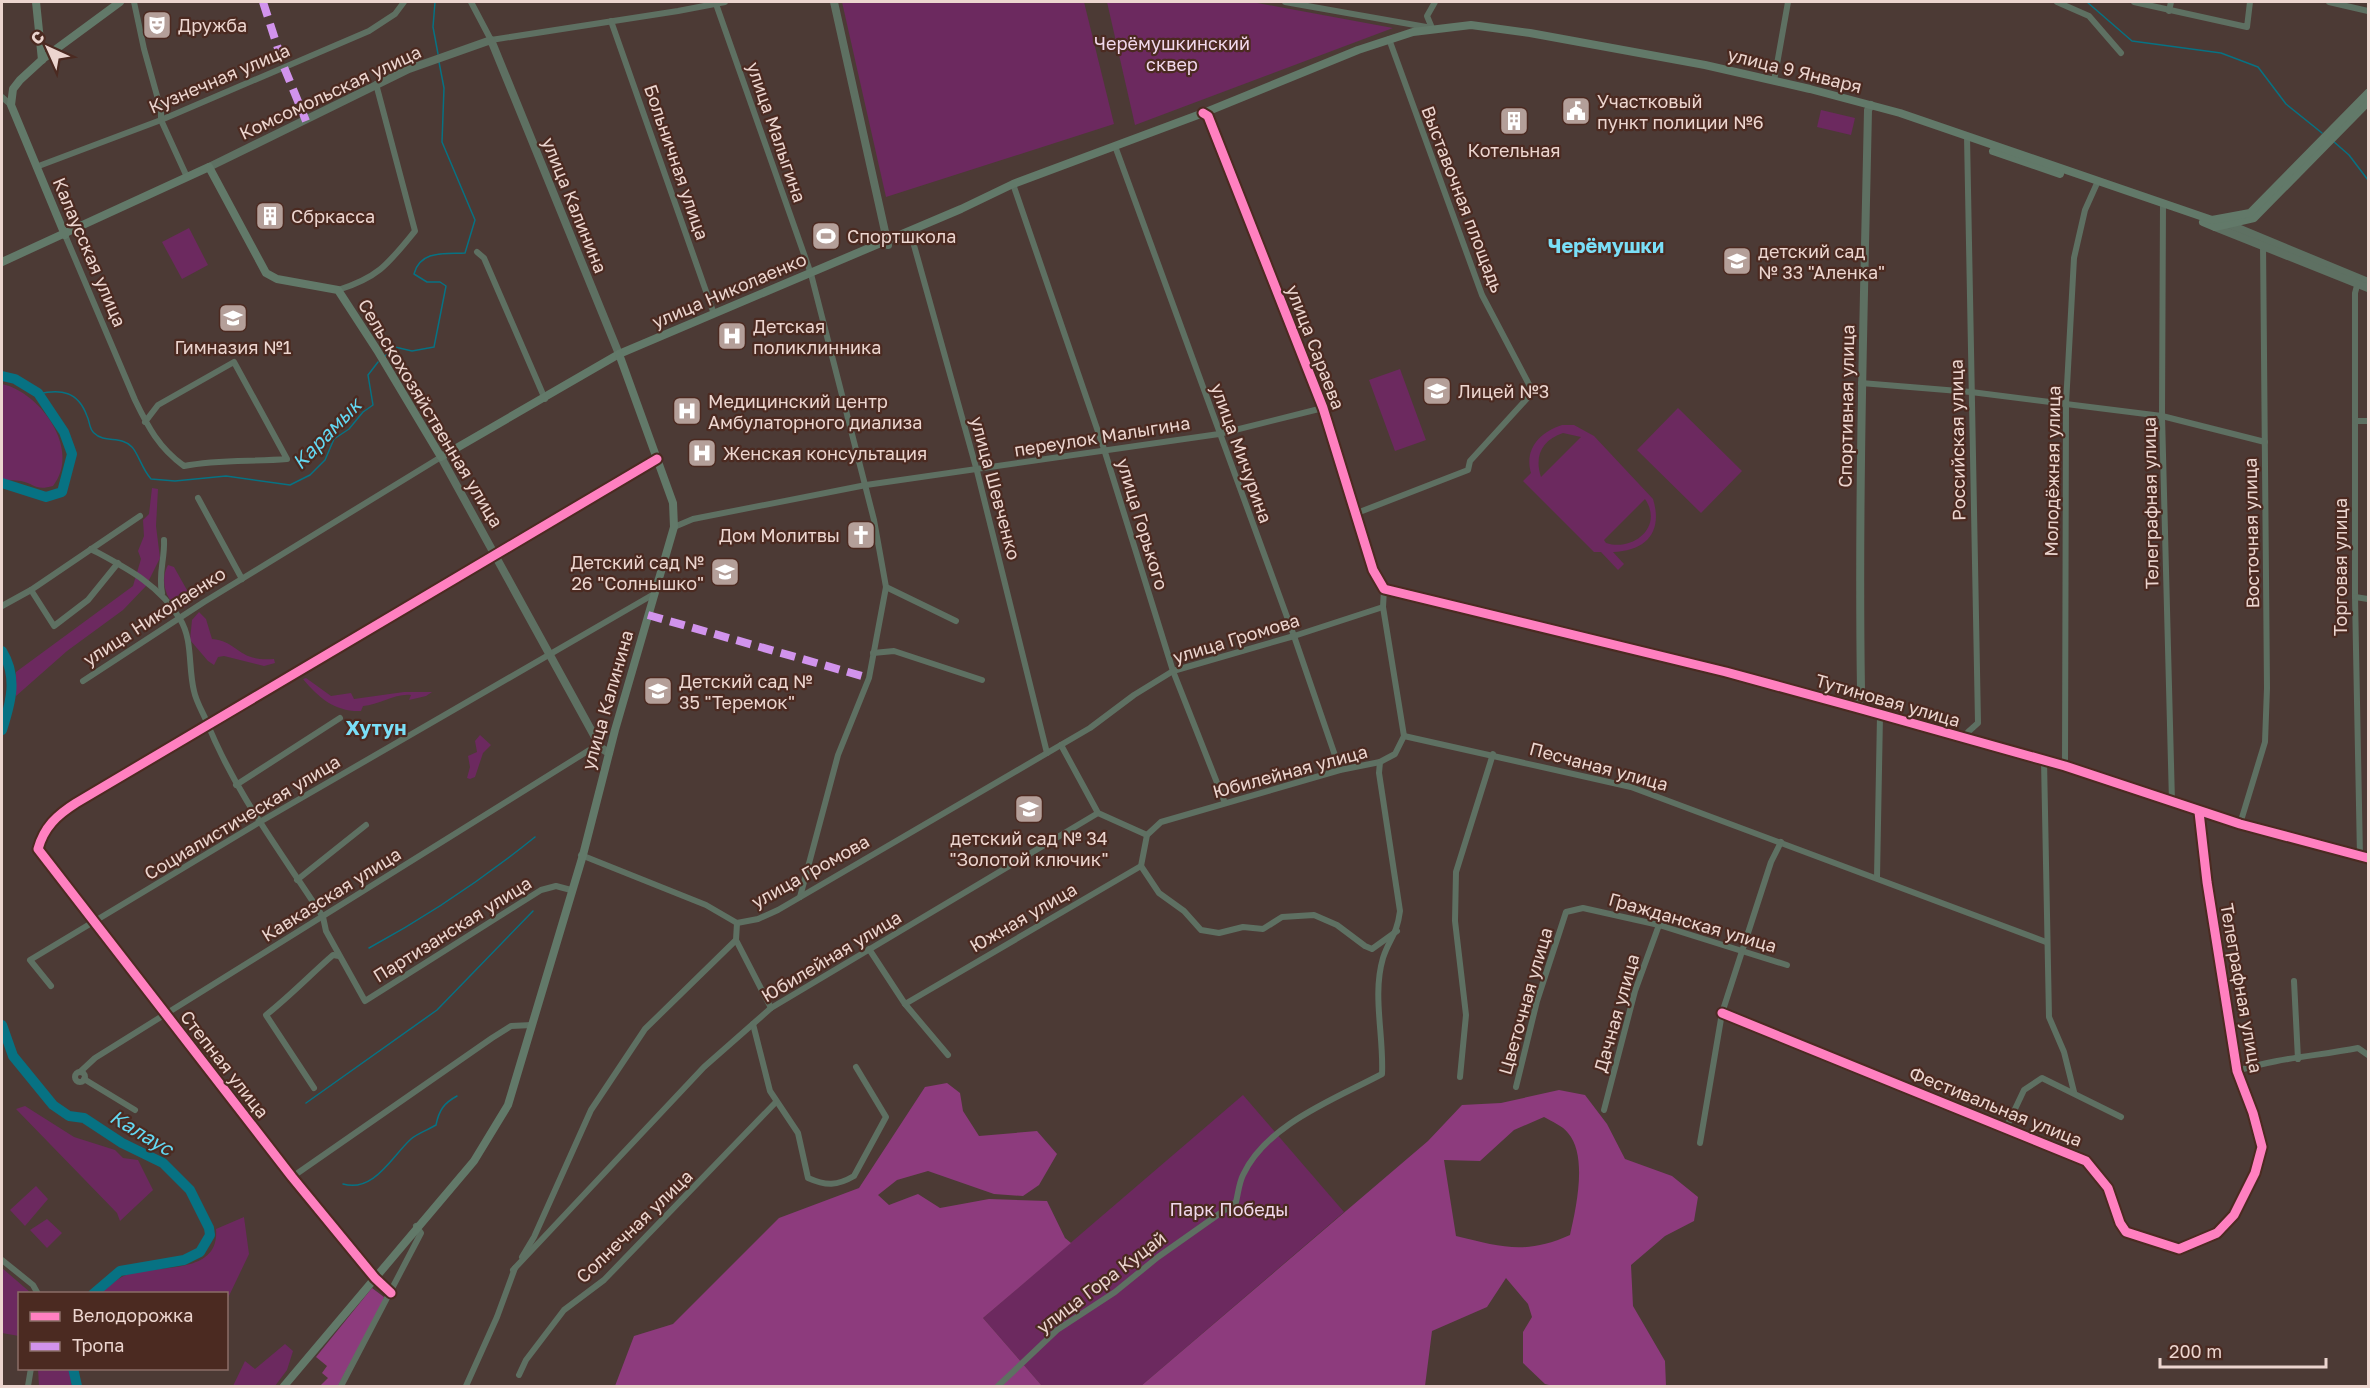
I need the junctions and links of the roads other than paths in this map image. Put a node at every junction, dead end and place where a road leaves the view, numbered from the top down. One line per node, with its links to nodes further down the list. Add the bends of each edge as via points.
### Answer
1 (36, 2): 25 (main road)
2 (120, 2): 25 (main road)
3 (134, 2): 34 (street)
4 (404, 2): 34 (street, Кузнечная улица, via 395,14 369,31)
5 (471, 2): 21 (street, улица Калинина)
6 (726, 2): 16 (street, Комсомольская улица)
7 (834, 2): 50 (street)
8 (1285, 2): 20 (street)
9 (1435, 2): 20 (street, via 1427,16)
10 (1788, 2): 26 (street)
11 (2057, 2): 24 (street, via 2089,16)
12 (2134, 2): 17 (street)
13 (2171, 2): 17 (street)
14 (2250, 2): 17 (street, via 2247,27)
15 (2329, 2): 18 (street)
16 (716, 4): 19 (street, Комсомольская улица); 53 (street, улица Малыгина)
17 (2169, 11)
18 (2368, 11)
19 (611, 21): 21 (street, Комсомольская улица); 58 (street, Больничная улица)
20 (1432, 30): 22 (main road, улица 9 Января); 26 (main road, улица 9 Января, via 1471,25 1530,33); 32 (main road, улица 9 Января, via 1471,28 1527,37 1704,69)
21 (491, 40): 27 (street, Комсомольская улица); 59 (street, улица Калинина)
22 (1390, 41): 23 (main road, улица 9 Января); 33 (main road, улица Николаенко); 77 (street, Выставочная площадь, via 1482,295 1533,392 1470,461 1468,470)
23 (1358, 50): 33 (main road, улица Николаенко)
24 (2121, 53)
25 (42, 60): 31 (main road, via 13,90)
26 (1774, 81): 32 (main road, улица 9 Января)
27 (376, 84): 40 (street, Комсомольская улица); 57 (street, via 415,231 384,268 362,282)
28 (2368, 93): 35 (main road)
29 (2, 97): 31 (street, Калаусская улица)
30 (2368, 102): 35 (main road)
31 (11, 105): 39 (main road, Калаусская улица)
32 (1870, 108): 36 (main road, улица 9 Января); 60 (street, Спортивная улица)
33 (1205, 114): 37 (main road, улица Николаенко); 64 (street, улица Сараева)
34 (161, 120): 39 (street, Кузнечная улица); 41 (street)
35 (2339, 129): 38 (main road)
36 (1967, 139): 42 (main road, улица 9 Января); 61 (street, Российская улица)
37 (1116, 148): 43 (main road, улица Николаенко); 69 (street, улица Мичурина)
38 (2317, 151): 45 (main road, via 2250,213); 46 (main road, via 2254,218)
39 (36, 167): 48 (main road, Калаусская улица)
40 (209, 167): 41 (main road, Комсомольская улица); 57 (main road, Сельскохозяйственная улица, via 266,273 277,279)
41 (187, 177): 48 (main road, Комсомольская улица)
42 (2097, 183): 44 (main road, улица 9 Января); 63 (street, Молодёжная улица, via 2085,210 2074,258)
43 (1014, 187): 47 (main road, улица Николаенко); 71 (street, улица Горького)
44 (2162, 206): 45 (main road, улица 9 Января); 65 (street, Телеграфная улица)
45 (2214, 223): 46 (main road); 49 (street)
46 (2227, 224): 49 (street)
47 (910, 233): 50 (main road, улица Николаенко); 74 (street, улица Шевченко)
48 (64, 235): 52 (main road, Комсомольская улица); 68 (street, Калаусская улица)
49 (2263, 241): 54 (street); 70 (street, Восточная улица)
50 (887, 243): 53 (main road, улица Николаенко)
51 (477, 252): 62 (street, via 484,258)
52 (2, 264)
53 (811, 276): 58 (main road, улица Николаенко); 59 (main road, улица Николаенко); 75 (street, улица Малыгина)
54 (2359, 281): 55 (street); 56 (street); 66 (street, Торговая улица, via 2355,293)
55 (2368, 282)
56 (2368, 288)
57 (338, 290): 72 (main road, Сельскохозяйственная улица)
58 (714, 314): 59 (main road, улица Николаенко)
59 (615, 356): 62 (main road, улица Николаенко); 73 (main road, улица Калинина)
60 (1861, 383): 61 (street); 102 (street, Спортивная улица)
61 (1971, 392): 63 (street); 107 (street, Российская улица, via 1978,723 1968,732)
62 (544, 399): 72 (main road, улица Николаенко)
63 (2066, 404): 65 (street); 115 (street, Молодёжная улица)
64 (1323, 408): 69 (street, переулок Малыгина); 77 (street, улица Сараева)
65 (2162, 416): 70 (street); 118 (street, Телеграфная улица)
66 (2355, 421): 67 (street); 90 (street, Торговая улица)
67 (2368, 421)
68 (145, 422): 68 (street, Калаусская улица, via 158,405 234,362 287,459 214,459 184,466 155,441)
69 (1220, 434): 71 (street, переулок Малыгина); 96 (street, улица Мичурина)
70 (2265, 442): 123 (street, Восточная улица, via 2265,742)
71 (1104, 449): 74 (street, переулок Малыгина); 99 (street, улица Горького)
72 (441, 457): 82 (street, Сельскохозяйственная улица); 84 (street, улица Николаенко)
73 (656, 459): 79 (main road, улица Калинина, via 674,503); 82 (street); 89 (main road, via 670,503 671,526)
74 (977, 471): 75 (street, переулок Малыгина); 111 (street, улица Шевченко)
75 (866, 485): 79 (street, переулок Малыгина, via 693,519); 85 (street, улица Малыгина)
76 (198, 498): 84 (street, улица Николаенко)
77 (1357, 513): 86 (street, улица Сараева, via 1373,570)
78 (140, 516): 81 (street)
79 (674, 527): 89 (main road, улица Калинина)
80 (164, 540): 88 (street, via 165,557 159,574)
81 (92, 549): 83 (street, Партизанская улица); 87 (street)
82 (496, 555): 98 (street, Сельскохозяйственная улица); 105 (street)
83 (118, 564): 87 (street, via 88,600 54,626); 88 (street, Партизанская улица, via 138,574)
84 (242, 579): 94 (street, улица Николаенко)
85 (886, 587): 95 (street); 97 (street, улица Малыгина)
86 (1384, 589): 93 (street, улица Сараева); 102 (street, Тутиновая улица)
87 (31, 590): 92 (street)
88 (162, 594): 94 (street, Партизанская улица)
89 (652, 595): 98 (street, Социалистическая улица); 110 (main road, улица Калинина)
90 (2355, 597): 91 (street); 128 (street, Торговая улица)
91 (2368, 599)
92 (2, 606)
93 (1383, 607): 96 (street, улица Громова); 106 (street, улица Сараева)
94 (180, 619): 101 (street, улица Николаенко); 105 (street, Партизанская улица, via 194,691)
95 (956, 621)
96 (1294, 636): 99 (street, улица Громова); 116 (street, улица Мичурина)
97 (873, 653): 100 (street, via 894,651); 134 (street, улица Малыгина, via 869,678 838,755)
98 (549, 654): 108 (street, Сельскохозяйственная улица); 122 (street, Социалистическая улица)
99 (1173, 671): 109 (street, улица Громова); 119 (street, улица Горького)
100 (982, 680)
101 (83, 681)
102 (1858, 708): 103 (street, Тутиновая улица)
103 (1880, 715): 107 (street, Тутиновая улица); 131 (street)
104 (340, 718): 117 (street)
105 (207, 724): 117 (street, Партизанская улица); 136 (street, Степная улица, via 61,812 46,828 38,849)
106 (1403, 732): 112 (street, Песчаная улица); 114 (street, Юбилейная улица, via 1395,754)
107 (1967, 739): 113 (street, Тутиновая улица)
108 (599, 744): 110 (street, Сельскохозяйственная улица); 135 (street, Кавказская улица)
109 (1061, 745): 111 (street, улица Громова); 121 (street)
110 (608, 752): 127 (main road, улица Калинина)
111 (1047, 753): 134 (street, улица Громова)
112 (1493, 754): 126 (street, Песчаная улица, via 1631,787); 160 (street, via 1456,872 1455,921 1466,1015)
113 (2044, 760): 115 (street, Тутиновая улица); 142 (street)
114 (1380, 762): 116 (street, Юбилейная улица); 140 (street, улица Гора Куцай, via 1400,911)
115 (2065, 766): 118 (street, Тутиновая улица)
116 (1340, 770): 119 (street, Юбилейная улица)
117 (236, 785): 122 (street, Партизанская улица)
118 (2172, 802): 120 (street, Тутиновая улица)
119 (1225, 803): 125 (street, Юбилейная улица, via 1161,822)
120 (2199, 812): 123 (street, Тутиновая улица); 159 (street, Телеграфная улица)
121 (1098, 813): 125 (street); 143 (street, Юбилейная улица)
122 (258, 823): 132 (street, Партизанская улица); 136 (street, Социалистическая улица)
123 (2240, 824): 128 (street, Тутиновая улица)
124 (366, 825): 132 (street)
125 (1147, 835): 130 (street)
126 (1781, 842): 131 (street, Песчаная улица); 144 (street)
127 (581, 855): 133 (main road, улица Калинина); 138 (street, via 706,905)
128 (2360, 857): 129 (street, Тутиновая улица)
129 (2368, 858)
130 (1141, 866): 140 (street, via 1159,893 1184,911 1201,930 1219,933 1243,927 1263,929 1282,917 1314,915 1326,918 1372,948); 149 (street, Южная улица)
131 (1877, 878): 142 (street, Песчаная улица)
132 (297, 880): 135 (street, Партизанская улица)
133 (570, 890): 145 (street, Партизанская улица, via 552,886 534,894 365,1001); 154 (main road, улица Калинина)
134 (800, 897): 138 (street, улица Громова, via 758,919)
135 (323, 917): 145 (street, Партизанская улица); 152 (street, Кавказская улица)
136 (97, 922): 148 (street, Социалистическая улица, via 30,960); 152 (street, Степная улица)
137 (1562, 922): 139 (street, Гражданская улица, via 1566,912 1583,908); 161 (street, Цветочная улица)
138 (737, 923): 141 (street, улица Громова)
139 (1659, 925): 144 (street, Гражданская улица); 166 (street, Дачная улица, via 1635,991)
140 (1397, 931): 184 (street, улица Гора Куцай, via 1383,959 1378,1001 1382,1074 1300,1115 1260,1151 1242,1176 1236,1202 1057,1330)
141 (736, 940): 150 (street); 174 (street, via 645,1029 591,1110 534,1237)
142 (2046, 942): 163 (street, via 2049,1017 2064,1052)
143 (869, 949): 149 (street); 150 (street, Юбилейная улица)
144 (1742, 950): 146 (street, Гражданская улица); 151 (street)
145 (339, 956): 162 (street, via 333,955 266,1015)
146 (1787, 965)
147 (2294, 981): 157 (street)
148 (51, 986)
149 (905, 1004): 155 (street)
150 (771, 1008): 153 (street, Юбилейная улица)
151 (1722, 1012): 168 (street, Фестивальная улица); 169 (street)
152 (166, 1016): 165 (street, Кавказская улица, via 95,1058 75,1075 76,1080 84,1079); 170 (street, Степная улица)
153 (753, 1024): 164 (street); 174 (street, Юбилейная улица, via 704,1066)
154 (531, 1025): 170 (street, via 511,1026 492,1038); 172 (main road, улица Калинина, via 508,1105 474,1161)
155 (948, 1055)
156 (2368, 1055): 157 (street, via 2358,1048)
157 (2298, 1059): 159 (street, via 2264,1062)
158 (856, 1067): 164 (street, via 886,1117 854,1176 832,1185 808,1178 798,1133)
159 (2237, 1071): 171 (street, Телеграфная улица, via 2262,1147 2255,1173)
160 (1460, 1077)
161 (1516, 1087)
162 (314, 1088)
163 (2074, 1092): 167 (street); 168 (street, via 2042,1078 2024,1090)
164 (776, 1102): 179 (street, Солнечная улица, via 604,1280 564,1310)
165 (135, 1110)
166 (1604, 1110)
167 (2121, 1117)
168 (2006, 1128): 171 (street, Фестивальная улица, via 2086,1161 2108,1188 2120,1223 2136,1237 2179,1249 2217,1233 2234,1215)
169 (1700, 1143)
170 (292, 1178): 175 (street, Степная улица)
171 (2241, 1200)
172 (417, 1227): 175 (main road); 177 (street, улица Калинина, via 421,1233)
173 (2, 1260): 176 (street)
174 (513, 1270): 183 (street)
175 (374, 1277): 177 (street, Степная улица); 181 (main road)
176 (37, 1292)
177 (391, 1293): 182 (street, улица Калинина)
178 (31, 1370): 180 (street)
179 (519, 1375)
180 (28, 1386)
181 (282, 1386)
182 (341, 1386)
183 (466, 1386)
184 (998, 1386)

